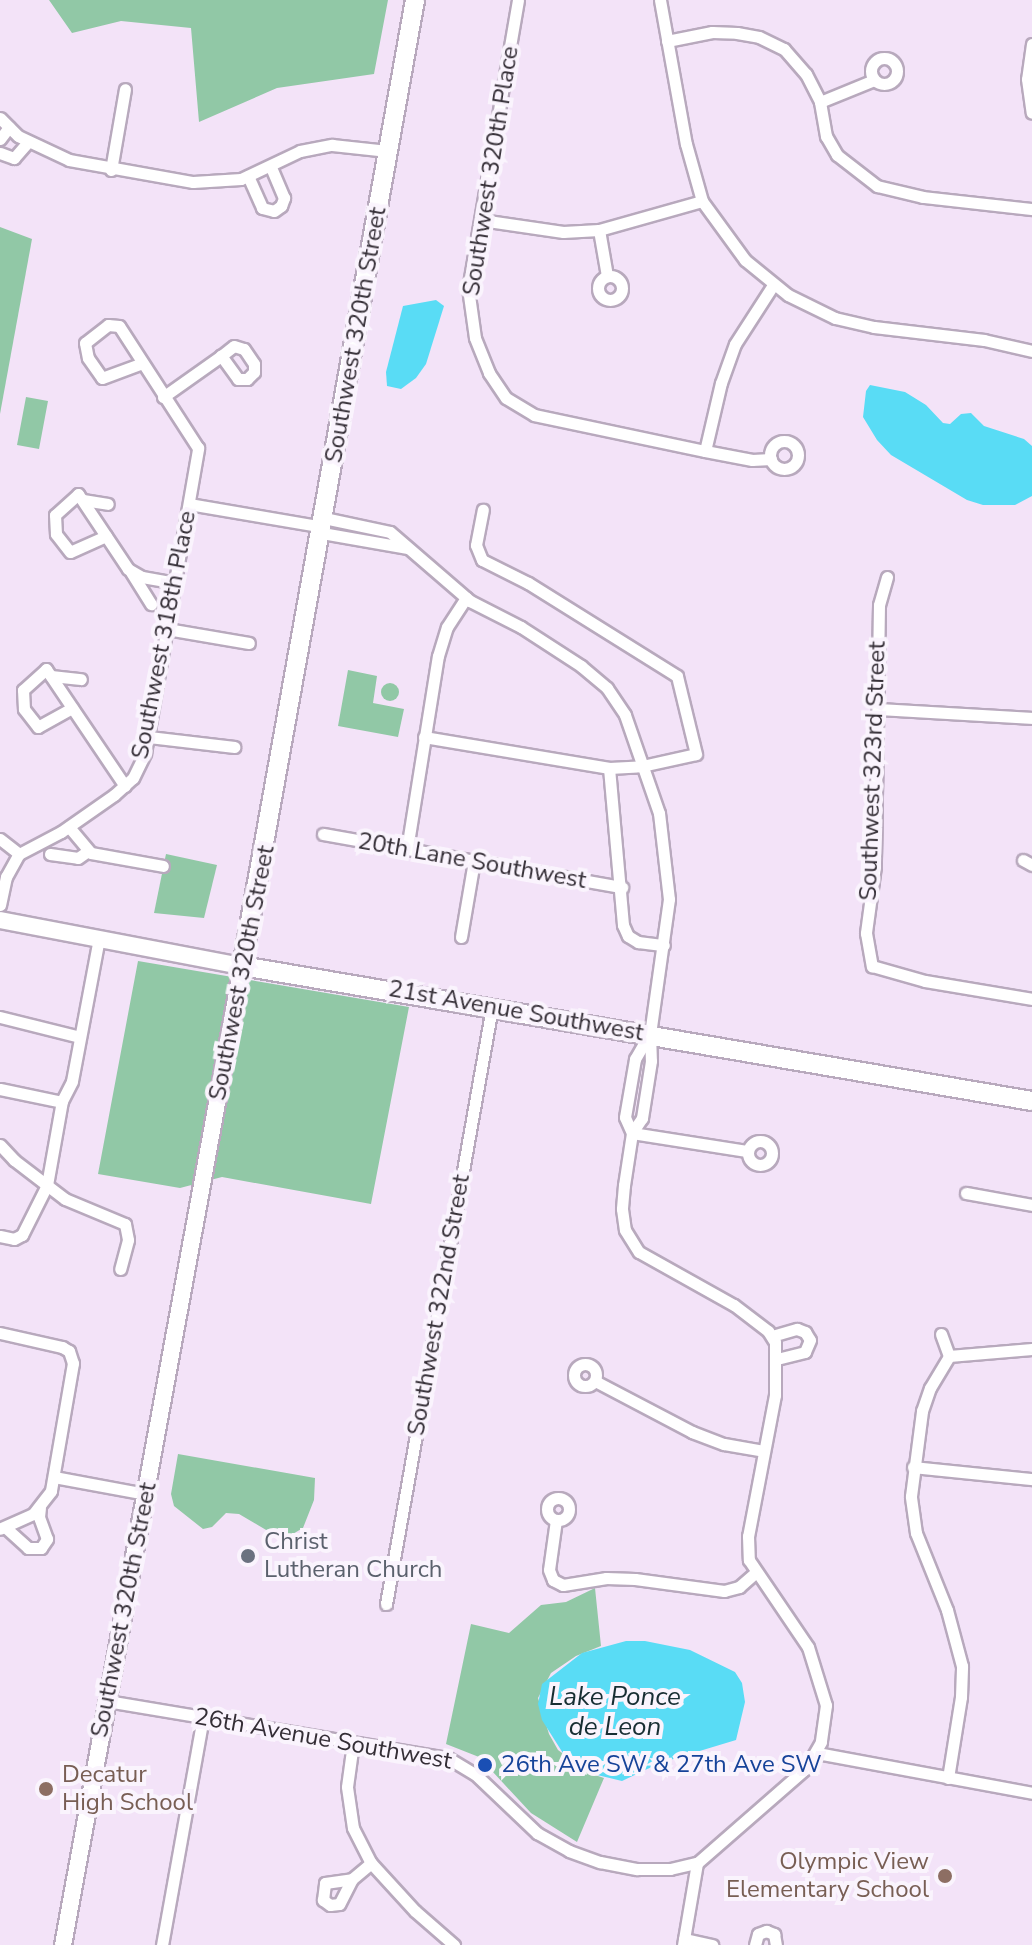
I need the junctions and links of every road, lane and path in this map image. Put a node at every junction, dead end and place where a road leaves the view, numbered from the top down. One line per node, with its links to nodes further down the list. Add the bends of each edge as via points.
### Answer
1 (415, 0): 13 (main road, Southwest 320th Street)
2 (518, 0): 20 (street, Southwest 320th Place)
3 (660, 0): 4 (street)
4 (667, 41): 8 (street, via 712,32 759,37 784,49 806,74); 18 (street)
5 (1032, 44): 9 (street, via 1027,79)
6 (874, 80): 8 (street)
7 (125, 89): 16 (street)
8 (820, 102): 19 (street, via 826,136 837,155 877,186 923,197)
9 (1032, 113)
10 (4, 123): 11 (street); 12 (street)
11 (0, 139)
12 (28, 142): 14 (street, via 14,158); 16 (street)
13 (388, 151): 15 (street, via 332,145 300,151); 34 (main road, Southwest 320th Street)
14 (0, 153)
15 (271, 167): 17 (street); 17 (street, via 284,198 274,211 262,208)
16 (111, 170): 17 (street, via 193,182)
17 (248, 176)
18 (702, 201): 21 (street); 23 (street, via 745,260)
19 (1032, 209)
20 (481, 220): 21 (street, via 563,232); 28 (street, Southwest 320th Place, via 468,288 475,338 506,398 534,415)
21 (599, 230): 22 (street)
22 (607, 276)
23 (773, 285): 24 (street, via 812,308 855,324); 28 (street, via 735,344)
24 (1032, 351)
25 (221, 356): 27 (street)
26 (140, 364): 26 (street, Southwest 318th Place, via 116,324 85,343 102,378); 27 (street, Southwest 318th Place)
27 (163, 397): 32 (street, Southwest 318th Place, via 198,448)
28 (705, 451): 29 (street)
29 (771, 459)
30 (83, 500): 31 (street); 35 (street); 35 (street, via 78,494 57,511 56,534 72,553)
31 (108, 504)
32 (189, 504): 34 (street); 38 (street, Southwest 318th Place)
33 (483, 510): 51 (street, via 476,545 482,560 677,676 696,754)
34 (323, 526): 39 (street, via 382,529); 69 (main road, Southwest 320th Street)
35 (106, 536): 36 (street)
36 (128, 569): 38 (street); 40 (street)
37 (887, 577): 46 (street, Southwest 323rd Street, via 879,605)
38 (175, 583): 41 (street, Southwest 318th Place)
39 (466, 598): 49 (street, via 447,627); 51 (street, via 521,627 607,688 625,715)
40 (151, 604)
41 (167, 629): 42 (street); 48 (street, Southwest 318th Place)
42 (249, 643)
43 (51, 676): 44 (street); 45 (street); 45 (street, via 46,669 25,686 24,709 40,728)
44 (81, 679)
45 (72, 708): 53 (street)
46 (880, 709): 47 (street); 70 (street, Southwest 323rd Street, via 875,866 866,933 872,966)
47 (1032, 718)
48 (149, 737): 50 (street); 53 (street, Southwest 318th Place, via 138,769)
49 (424, 737): 52 (street); 57 (street)
50 (234, 747)
51 (642, 766): 52 (street); 68 (street, via 659,813 665,857 669,899)
52 (609, 768): 63 (street, 20th Lane Southwest)
53 (125, 786): 54 (street, Southwest 318th Place)
54 (69, 827): 58 (street); 59 (street, Southwest 318th Place)
55 (323, 834): 57 (street, 20th Lane Southwest)
56 (0, 839): 59 (street)
57 (407, 849): 61 (street, 20th Lane Southwest)
58 (88, 851): 60 (street, via 78,858); 62 (street)
59 (19, 854): 64 (street, via 6,877)
60 (50, 854)
61 (474, 861): 63 (street, 20th Lane Southwest); 66 (street)
62 (163, 866)
63 (622, 887): 68 (street, 20th Lane Southwest, via 628,936)
64 (0, 905)
65 (0, 920): 67 (main road, 21st Avenue Southwest)
66 (461, 937)
67 (99, 938): 69 (main road, 21st Avenue Southwest); 74 (street)
68 (664, 945): 73 (street)
69 (242, 966): 71 (main road, 21st Avenue Southwest); 97 (main road, Southwest 320th Street)
70 (1032, 999)
71 (492, 1007): 73 (main road, 21st Avenue Southwest); 102 (street, Southwest 322nd Street)
72 (0, 1017): 74 (street)
73 (650, 1034): 76 (main road, 21st Avenue Southwest); 78 (street, via 642,1118)
74 (80, 1037): 77 (street, via 72,1081)
75 (0, 1089): 77 (street)
76 (1032, 1101)
77 (62, 1102): 81 (street)
78 (632, 1133): 80 (street); 88 (street, via 622,1209 625,1230 639,1252 734,1305)
79 (0, 1145): 81 (street)
80 (747, 1151)
81 (47, 1185): 84 (street, via 22,1235); 85 (street, via 78,1205 125,1224 127,1247)
82 (966, 1193): 83 (street)
83 (1032, 1205)
84 (0, 1236)
85 (120, 1269)
86 (0, 1333): 95 (street, via 69,1351 72,1380)
87 (941, 1334): 90 (street)
88 (773, 1339): 91 (street); 91 (street, via 797,1329 810,1340 805,1352)
89 (1032, 1349): 90 (street)
90 (949, 1356): 94 (street, via 922,1411)
91 (777, 1359): 93 (street)
92 (595, 1381): 93 (street, via 692,1432)
93 (763, 1451): 101 (street, via 748,1536)
94 (913, 1467): 96 (street); 107 (street, via 916,1533 947,1610 962,1666)
95 (54, 1477): 97 (street); 98 (street)
96 (1032, 1479)
97 (146, 1494): 103 (main road, Southwest 320th Street)
98 (40, 1508): 100 (street); 100 (street, via 47,1539 41,1548 28,1548)
99 (556, 1520): 101 (street, via 549,1559 553,1580 571,1585 635,1579 724,1591 739,1587)
100 (3, 1528)
101 (755, 1573): 106 (street, via 792,1620 814,1661 826,1705)
102 (386, 1604)
103 (107, 1701): 104 (street, 26th Avenue Southwest); 114 (main road, Southwest 320th Street)
104 (203, 1717): 105 (street, 26th Avenue Southwest); 115 (street)
105 (353, 1743): 109 (street, via 349,1811); 110 (street, 26th Avenue Southwest, via 457,1761 537,1833 583,1857 652,1870)
106 (817, 1753): 107 (street); 110 (street, via 791,1783)
107 (948, 1778): 108 (street)
108 (1032, 1793)
109 (371, 1863): 111 (street); 113 (street)
110 (697, 1863): 112 (street)
111 (352, 1879)
112 (683, 1942): 116 (street)
113 (450, 1944)
114 (63, 1945)
115 (162, 1945)
116 (712, 1945)
117 (755, 1945): 118 (street, via 756,1937 766,1931 774,1934)
118 (776, 1945)

